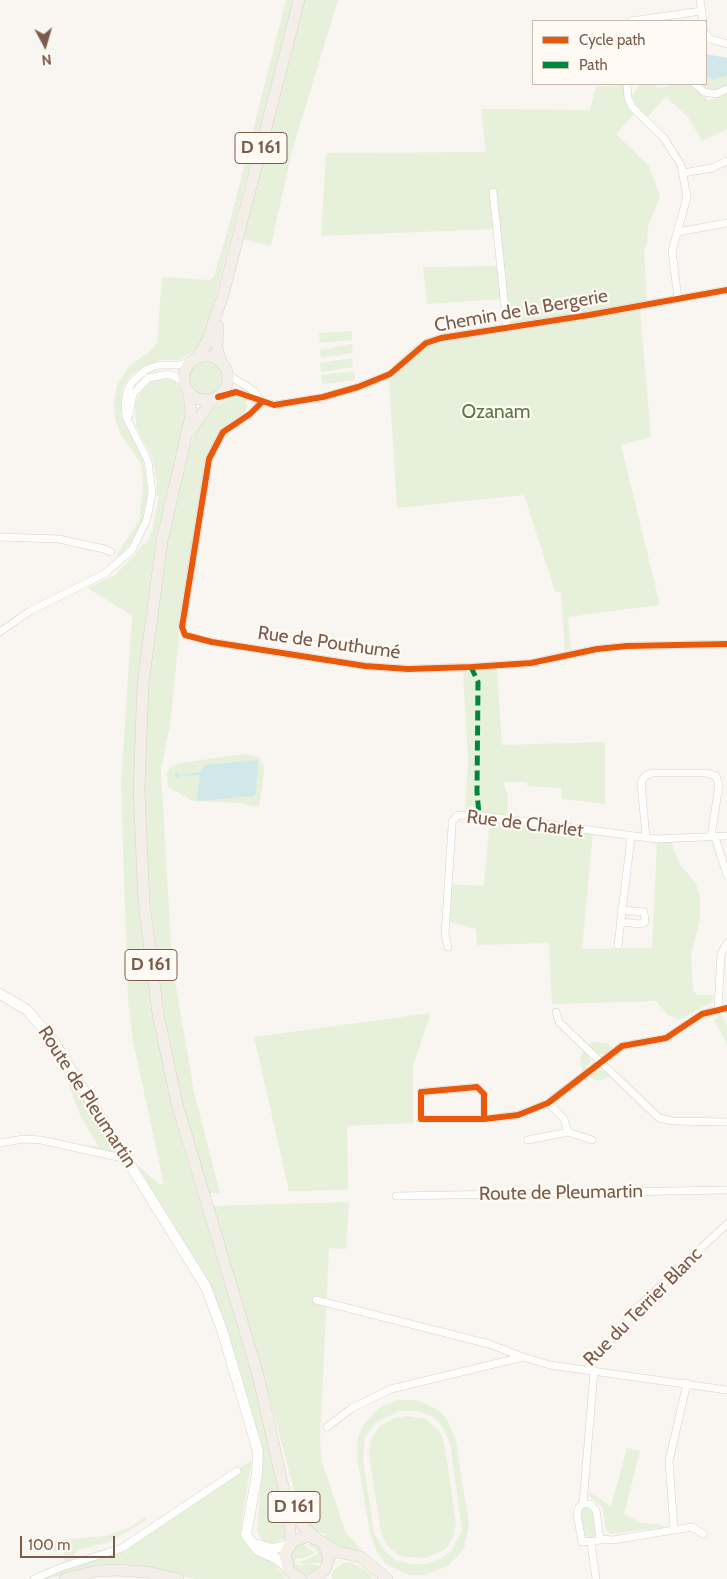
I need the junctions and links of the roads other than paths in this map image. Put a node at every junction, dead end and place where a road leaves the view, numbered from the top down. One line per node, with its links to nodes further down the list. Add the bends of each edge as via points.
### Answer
1 (299, 0): 17 (main road, D 161)
2 (700, 0): 3 (street)
3 (702, 11): 4 (street); 5 (street)
4 (638, 20)
5 (703, 20)
6 (707, 36): 7 (street, via 710,40)
7 (727, 44)
8 (629, 85): 12 (street, via 628,98 632,107 664,138)
9 (696, 85): 10 (street, via 704,92 716,94)
10 (727, 89)
11 (727, 161): 12 (street, via 712,168)
12 (683, 173): 15 (street, via 687,197)
13 (493, 192): 19 (street)
14 (727, 223): 15 (street)
15 (677, 232): 18 (street, via 672,251)
16 (727, 290): 18 (street, Chemin de la Bergerie)
17 (222, 295): 20 (main road, D 161, via 207,342); 21 (main road, D 161, via 217,345)
18 (678, 299): 19 (street, Chemin de la Bergerie)
19 (507, 328): 24 (street, Chemin de la Bergerie, via 426,343 390,374 345,391 274,405)
20 (194, 360): 21 (main road, via 210,357); 22 (main road, via 184,374); 25 (street, via 179,365 154,366 138,375 128,388 125,399)
21 (224, 367): 23 (main road, via 226,386); 24 (street, via 233,378 254,391)
22 (187, 389): 23 (main road, via 198,399); 25 (street, via 176,377 165,374 144,382 130,401); 26 (main road, D 161, via 191,410)
23 (215, 398): 24 (street, Chemin de la Bergerie, via 236,392); 26 (main road, D 161, via 200,415)
24 (262, 402): 30 (street, Rue de Pouthumé, via 223,432 209,459 182,627 185,635 364,666 408,669 531,663 627,646)
25 (131, 425): 29 (street, via 148,461 152,492 148,519 135,545 123,560 104,574 40,605)
26 (184, 445): 64 (main road, D 161, via 157,569 143,684 139,805 146,927 158,1014 177,1104 250,1346)
27 (0, 537): 28 (street, via 59,538)
28 (111, 552)
29 (0, 632)
30 (727, 644)
31 (631, 836): 34 (street, Rue de Charlet); 36 (street); 40 (street, Rue de Charlet, via 483,816 456,817 451,832 445,935)
32 (727, 836): 33 (street, Rue de Charlet)
33 (713, 837): 34 (street, Rue de Charlet); 34 (street, via 719,785 716,776 707,773 652,773 642,782); 35 (street)
34 (646, 838)
35 (727, 875)
36 (621, 910): 37 (street); 37 (street, via 644,912 645,922)
37 (620, 922): 39 (street)
38 (727, 943): 43 (street, via 721,954)
39 (618, 945)
40 (448, 947)
41 (0, 994): 53 (main road, Route de Pleumartin, via 41,1024)
42 (727, 1008): 43 (street)
43 (718, 1009): 45 (street, via 697,1016 666,1038 622,1046)
44 (556, 1012): 45 (street, via 559,1022)
45 (600, 1062): 46 (street); 48 (street, via 660,1118)
46 (548, 1103): 47 (street, via 518,1115); 49 (street, via 564,1118)
47 (484, 1119): 47 (street, via 421,1119 421,1092 477,1087 484,1094)
48 (727, 1122)
49 (568, 1132): 50 (street); 51 (street)
50 (528, 1140)
51 (592, 1140)
52 (0, 1143): 53 (street, via 41,1140)
53 (128, 1160): 66 (main road, Route de Pleumartin, via 212,1300 258,1457)
54 (727, 1190): 55 (street, Route de Pleumartin)
55 (396, 1196)
56 (727, 1224): 59 (street, Rue du Terrier Blanc, via 638,1307)
57 (316, 1300): 58 (street, Rue du Terrier Blanc, via 489,1344)
58 (523, 1357): 59 (street, Rue du Terrier Blanc, via 550,1365); 62 (street, via 391,1389 352,1408)
59 (590, 1370): 60 (street); 65 (street)
60 (687, 1383): 61 (street); 67 (street, via 669,1461)
61 (727, 1390)
62 (326, 1427)
63 (237, 1471): 76 (street, via 122,1548)
64 (282, 1471): 70 (main road, D 161, via 298,1518 305,1529); 72 (main road, D 161, via 291,1522)
65 (583, 1504): 69 (street, via 595,1508); 71 (street, via 577,1511 580,1537 582,1542)
66 (250, 1514): 72 (main road, via 251,1534 262,1547 272,1549); 73 (main road, via 246,1532 250,1542)
67 (674, 1529): 68 (street, via 694,1527); 69 (street, via 613,1540)
68 (703, 1534)
69 (600, 1539): 71 (street)
70 (320, 1541): 72 (main road, via 300,1536); 74 (main road, via 328,1554); 82 (main road, via 338,1552 361,1557)
71 (591, 1543): 83 (street)
72 (289, 1544): 73 (main road, via 285,1554)
73 (287, 1567): 79 (main road)
74 (327, 1572): 80 (main road); 81 (main road, via 342,1559 351,1559)
75 (132, 1574): 77 (main road, via 97,1571); 78 (main road)
76 (34, 1579)
77 (66, 1579)
78 (178, 1579)
79 (301, 1579)
80 (312, 1579)
81 (380, 1579)
82 (387, 1579)
83 (596, 1579)

